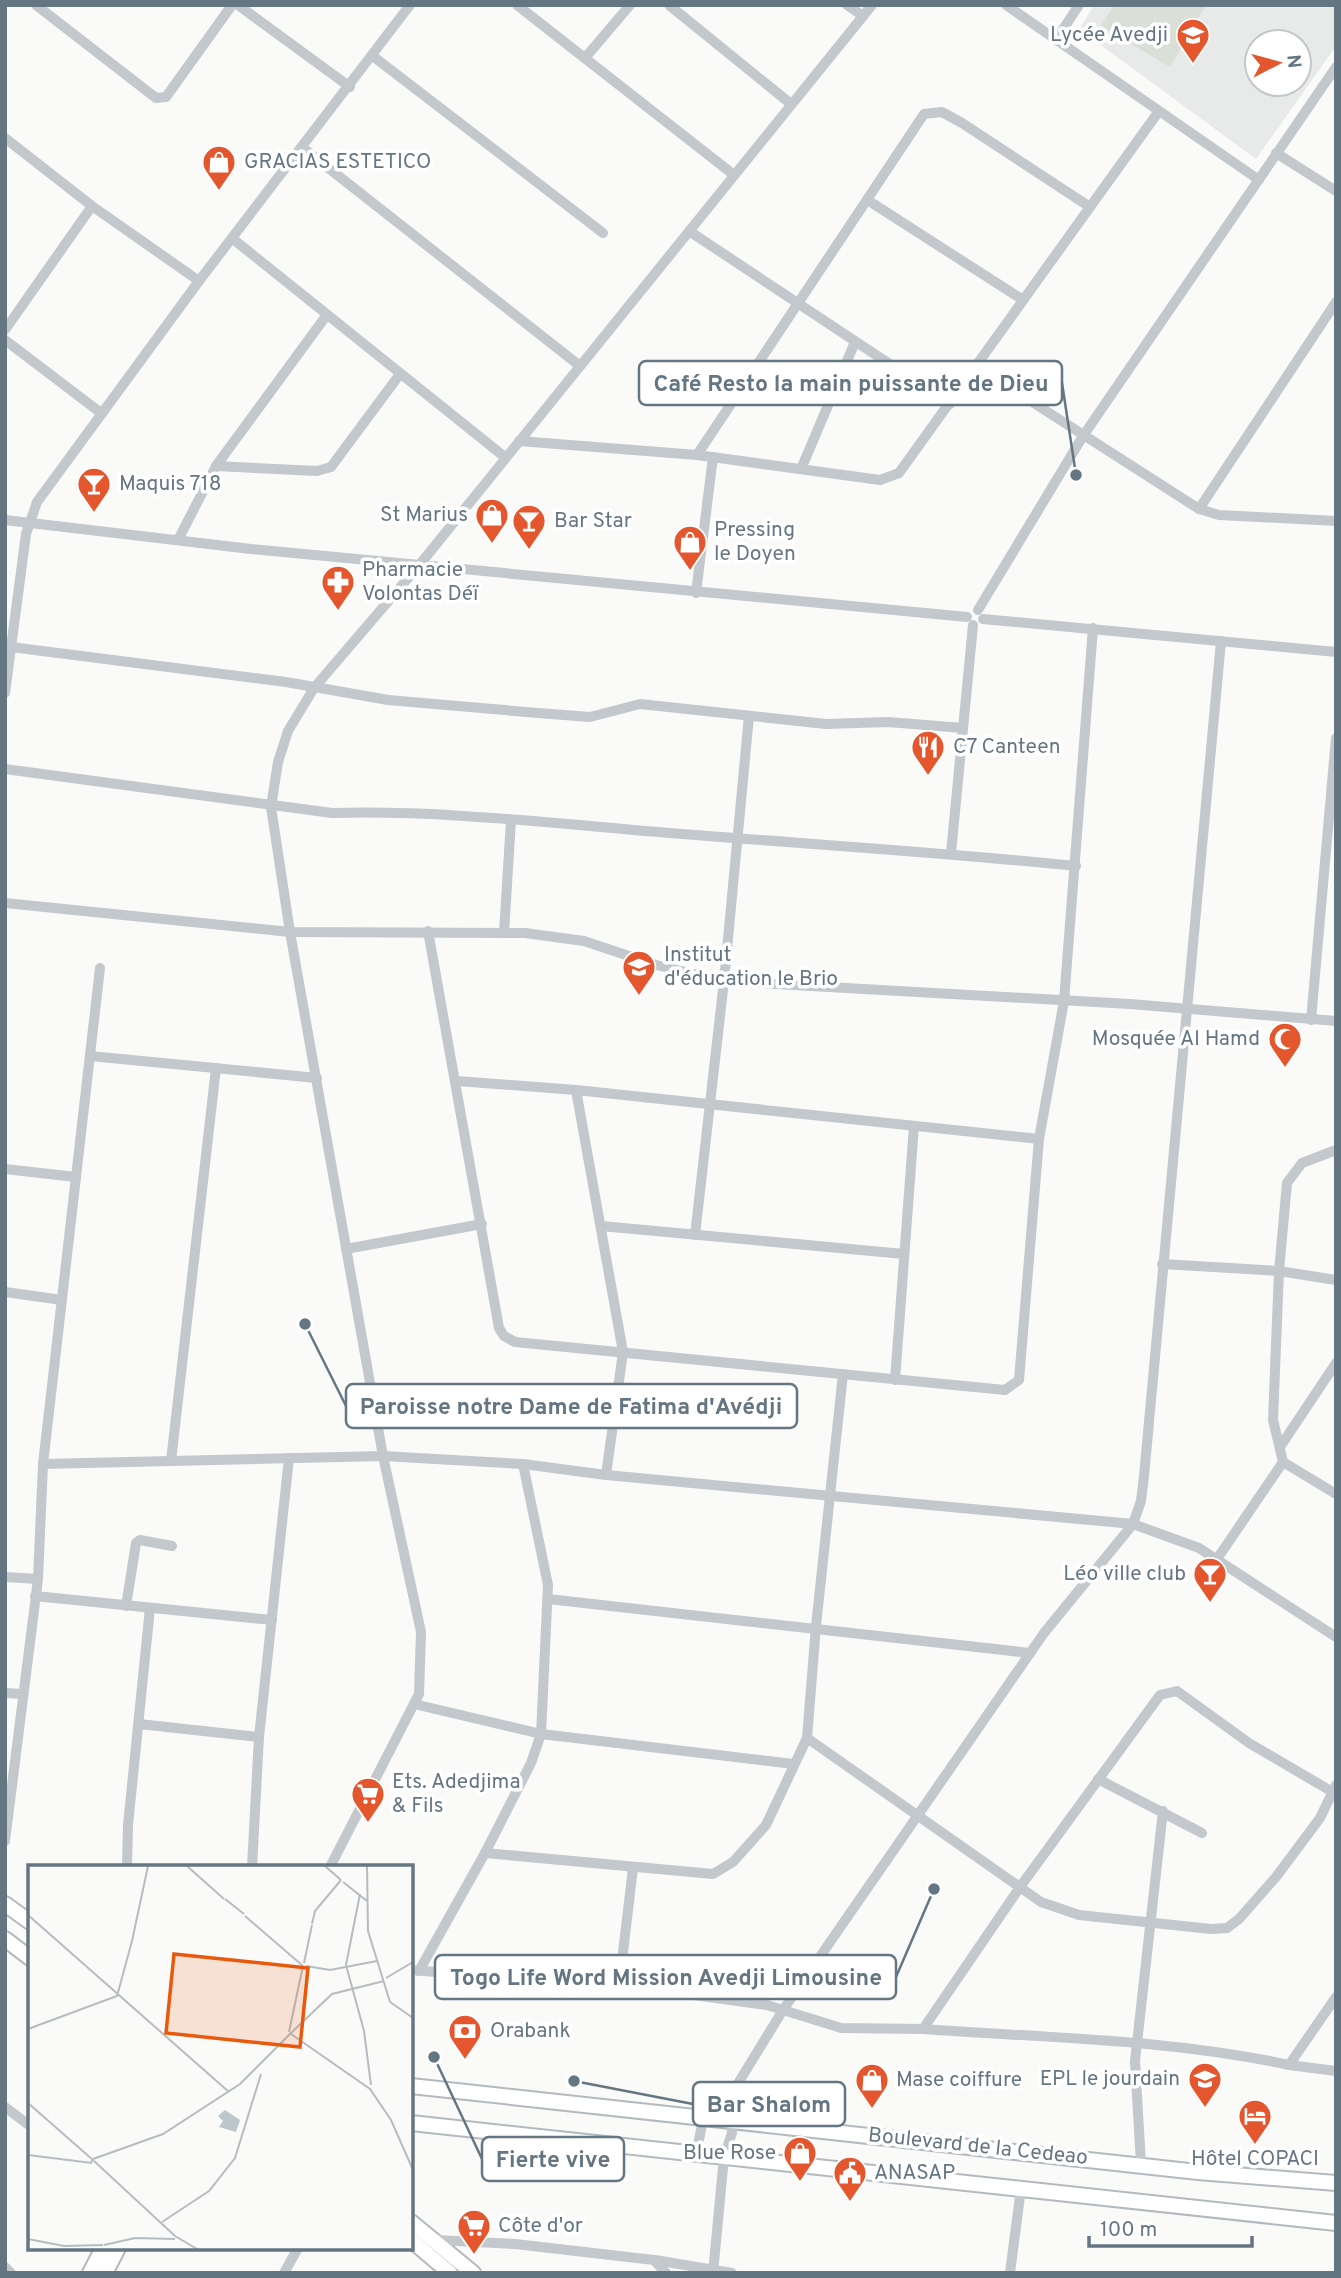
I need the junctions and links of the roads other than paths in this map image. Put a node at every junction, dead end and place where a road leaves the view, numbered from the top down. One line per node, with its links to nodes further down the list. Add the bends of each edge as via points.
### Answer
1 (36, 5): 2 (street, via 156,99 166,97)
2 (232, 5)
3 (238, 5): 17 (street)
4 (411, 5): 14 (street)
5 (517, 5): 15 (street)
6 (630, 5): 15 (street)
7 (669, 5): 18 (street)
8 (847, 5): 12 (street)
9 (872, 5): 12 (street)
10 (1006, 5): 13 (street)
11 (1079, 5): 13 (street)
12 (863, 16): 18 (street)
13 (1056, 40): 19 (street)
14 (374, 57): 17 (street); 30 (street)
15 (585, 58): 23 (street)
16 (1336, 66): 22 (street)
17 (350, 88): 21 (street)
18 (791, 104): 23 (street)
19 (1160, 111): 24 (street); 28 (street)
20 (5, 138): 27 (street)
21 (303, 148): 31 (street); 40 (street)
22 (1276, 153): 24 (street); 25 (street)
23 (734, 175): 29 (street)
24 (1259, 180): 45 (street)
25 (1336, 191)
26 (869, 201): 28 (street, via 919,120 924,114 942,113); 33 (street); 35 (street)
27 (92, 206): 32 (street); 37 (street)
28 (1090, 207): 33 (street)
29 (689, 231): 35 (street); 40 (street)
30 (603, 233)
31 (233, 239): 32 (street); 36 (street)
32 (199, 281): 44 (street)
33 (1023, 300): 41 (street)
34 (1336, 302): 52 (street)
35 (797, 303): 39 (street); 47 (street)
36 (326, 316): 42 (street); 50 (street)
37 (5, 330)
38 (5, 340): 44 (street)
39 (855, 342): 43 (street); 51 (street)
40 (580, 366): 46 (street)
41 (976, 366): 43 (street); 45 (street)
42 (400, 374): 49 (street); 50 (street, via 331,467 317,471)
43 (950, 404): 51 (street, via 899,473 891,477 880,480)
44 (101, 413): 55 (street, via 37,502)
45 (1083, 436): 52 (street); 59 (street)
46 (519, 441): 47 (street); 49 (street)
47 (697, 455): 48 (street)
48 (713, 457): 51 (street); 58 (street)
49 (506, 458): 57 (street)
50 (216, 466): 56 (street)
51 (801, 469)
52 (1199, 509): 54 (street, via 1219,515)
53 (5, 520): 55 (street)
54 (1336, 521)
55 (29, 522): 56 (street); 63 (street)
56 (178, 540): 57 (street)
57 (421, 563): 58 (street); 66 (street)
58 (696, 593): 60 (street)
59 (980, 614): 60 (street, via 971,611); 61 (street)
60 (970, 621): 69 (street)
61 (1093, 628): 62 (street); 76 (street)
62 (1221, 641): 64 (street); 84 (street)
63 (11, 648): 65 (street); 66 (street)
64 (1336, 652)
65 (7, 660): 67 (street)
66 (314, 688): 68 (street, via 388,700 590,717 640,704); 72 (street, via 288,731)
67 (5, 693)
68 (749, 716): 69 (street, via 825,724 888,722); 74 (street)
69 (963, 728): 75 (street)
70 (1336, 738): 85 (street)
71 (5, 769): 72 (street)
72 (271, 807): 73 (street); 79 (street)
73 (511, 820): 74 (street); 80 (street)
74 (737, 838): 75 (street); 82 (street)
75 (951, 853): 76 (street)
76 (1076, 866): 83 (street)
77 (5, 904): 79 (street)
78 (428, 931): 79 (street); 80 (street); 90 (street)
79 (290, 932): 89 (street)
80 (505, 933): 82 (street, via 584,941)
81 (100, 968): 87 (street)
82 (724, 981): 83 (street); 92 (street)
83 (1064, 1001): 84 (street); 94 (street)
84 (1189, 1010): 85 (street); 103 (street)
85 (1311, 1020): 86 (street)
86 (1336, 1021)
87 (90, 1056): 88 (street); 97 (street)
88 (216, 1068): 89 (street); 115 (street)
89 (317, 1078): 101 (street)
90 (457, 1081): 91 (street); 98 (street)
91 (576, 1090): 92 (street); 99 (street)
92 (710, 1104): 93 (street); 100 (street)
93 (914, 1126): 94 (street); 102 (street)
94 (1039, 1139): 111 (street, via 1019,1380 1005,1390)
95 (1336, 1150): 104 (street, via 1302,1163 1287,1183)
96 (5, 1169): 97 (street)
97 (76, 1177): 107 (street)
98 (482, 1224): 101 (street); 108 (street, via 504,1336 515,1342)
99 (601, 1226): 100 (street); 108 (street)
100 (695, 1235): 102 (street)
101 (346, 1249): 113 (street)
102 (904, 1254): 111 (street)
103 (1162, 1264): 104 (street); 122 (street, via 1144,1476)
104 (1279, 1271): 105 (street); 112 (street, via 1273,1420)
105 (1336, 1280)
106 (5, 1292): 107 (street)
107 (62, 1300): 117 (street)
108 (623, 1352): 110 (street); 119 (street)
109 (1336, 1363): 112 (street)
110 (844, 1374): 111 (street); 120 (street)
111 (895, 1380)
112 (1280, 1447): 116 (street)
113 (383, 1456): 114 (street); 118 (street); 137 (street, via 421,1632 421,1681)
114 (289, 1458): 115 (street); 131 (street)
115 (171, 1461): 117 (street)
116 (1283, 1462): 121 (street); 124 (street)
117 (43, 1464): 126 (street)
118 (523, 1464): 119 (street); 128 (street)
119 (606, 1475): 120 (street)
120 (832, 1494): 122 (street); 132 (street)
121 (1336, 1494)
122 (1133, 1524): 124 (street); 134 (street)
123 (172, 1546): 129 (street, via 136,1543)
124 (1217, 1559): 133 (street)
125 (5, 1577): 126 (street)
126 (38, 1579): 127 (street)
127 (35, 1596): 129 (street); 136 (street)
128 (548, 1599): 132 (street); 139 (street)
129 (126, 1606): 130 (street)
130 (150, 1608): 131 (street); 138 (street)
131 (272, 1620): 140 (street)
132 (816, 1626): 134 (street); 141 (street)
133 (1336, 1637)
134 (1030, 1653): 146 (street)
135 (5, 1693): 136 (street)
136 (22, 1693): 148 (street)
137 (414, 1704): 139 (street); 152 (street)
138 (139, 1724): 140 (street); 150 (street)
139 (541, 1734): 142 (street); 149 (street)
140 (259, 1737): 151 (street)
141 (807, 1738): 142 (street); 146 (street)
142 (793, 1764): 153 (street, via 766,1825 721,1871 705,1875)
143 (1098, 1779): 144 (street, via 1160,1695 1177,1691 1249,1743); 145 (street); 154 (street)
144 (1334, 1790): 157 (street, via 1320,1818 1276,1877 1227,1928)
145 (1163, 1811): 147 (street); 157 (street)
146 (917, 1817): 154 (street); 163 (street)
147 (1202, 1833)
148 (5, 1842)
149 (485, 1853): 153 (street); 160 (street)
150 (127, 1865)
151 (252, 1865)
152 (331, 1865)
153 (633, 1868): 161 (street)
154 (1020, 1887): 157 (street, via 1059,1910); 164 (street)
155 (5, 1904): 156 (main road)
156 (28, 1921)
157 (1152, 1922): 165 (street)
158 (5, 1939): 159 (main road)
159 (28, 1956)
160 (415, 1971): 161 (street)
161 (619, 1986): 163 (street)
162 (1336, 1997): 166 (street)
163 (783, 2010): 164 (street, via 841,2028); 169 (street)
164 (923, 2029): 165 (street)
165 (1137, 2045): 166 (street); 177 (street)
166 (1289, 2065): 167 (street)
167 (1336, 2071)
168 (413, 2086): 171 (main road, Boulevard de la Cedeao)
169 (729, 2098): 171 (street); 172 (street)
170 (5, 2107): 174 (street)
171 (708, 2119): 172 (main road, Boulevard de la Cedeao); 175 (street, via 698,2135)
172 (732, 2121): 176 (street); 177 (main road, Boulevard de la Cedeao)
173 (413, 2123): 175 (main road, Boulevard de la Cedeao)
174 (28, 2124)
175 (696, 2154): 176 (main road, Boulevard de la Cedeao)
176 (724, 2157): 179 (main road, Boulevard de la Cedeao); 189 (street)
177 (1141, 2164): 178 (main road, Boulevard de la Cedeao)
178 (1336, 2183)
179 (1021, 2188): 181 (main road, Boulevard de la Cedeao); 198 (street)
180 (413, 2223): 182 (main road)
181 (1336, 2223)
182 (436, 2240): 187 (street); 195 (main road)
183 (413, 2242): 194 (main road)
184 (102, 2250): 191 (main road)
185 (117, 2250): 192 (main road)
186 (297, 2250): 193 (street)
187 (654, 2260): 189 (street); 196 (street)
188 (5, 2267): 190 (street)
189 (713, 2272): 197 (street)
190 (11, 2273)
191 (90, 2273)
192 (105, 2273)
193 (284, 2273)
194 (450, 2273)
195 (473, 2273)
196 (666, 2273)
197 (733, 2273)
198 (1010, 2273)

